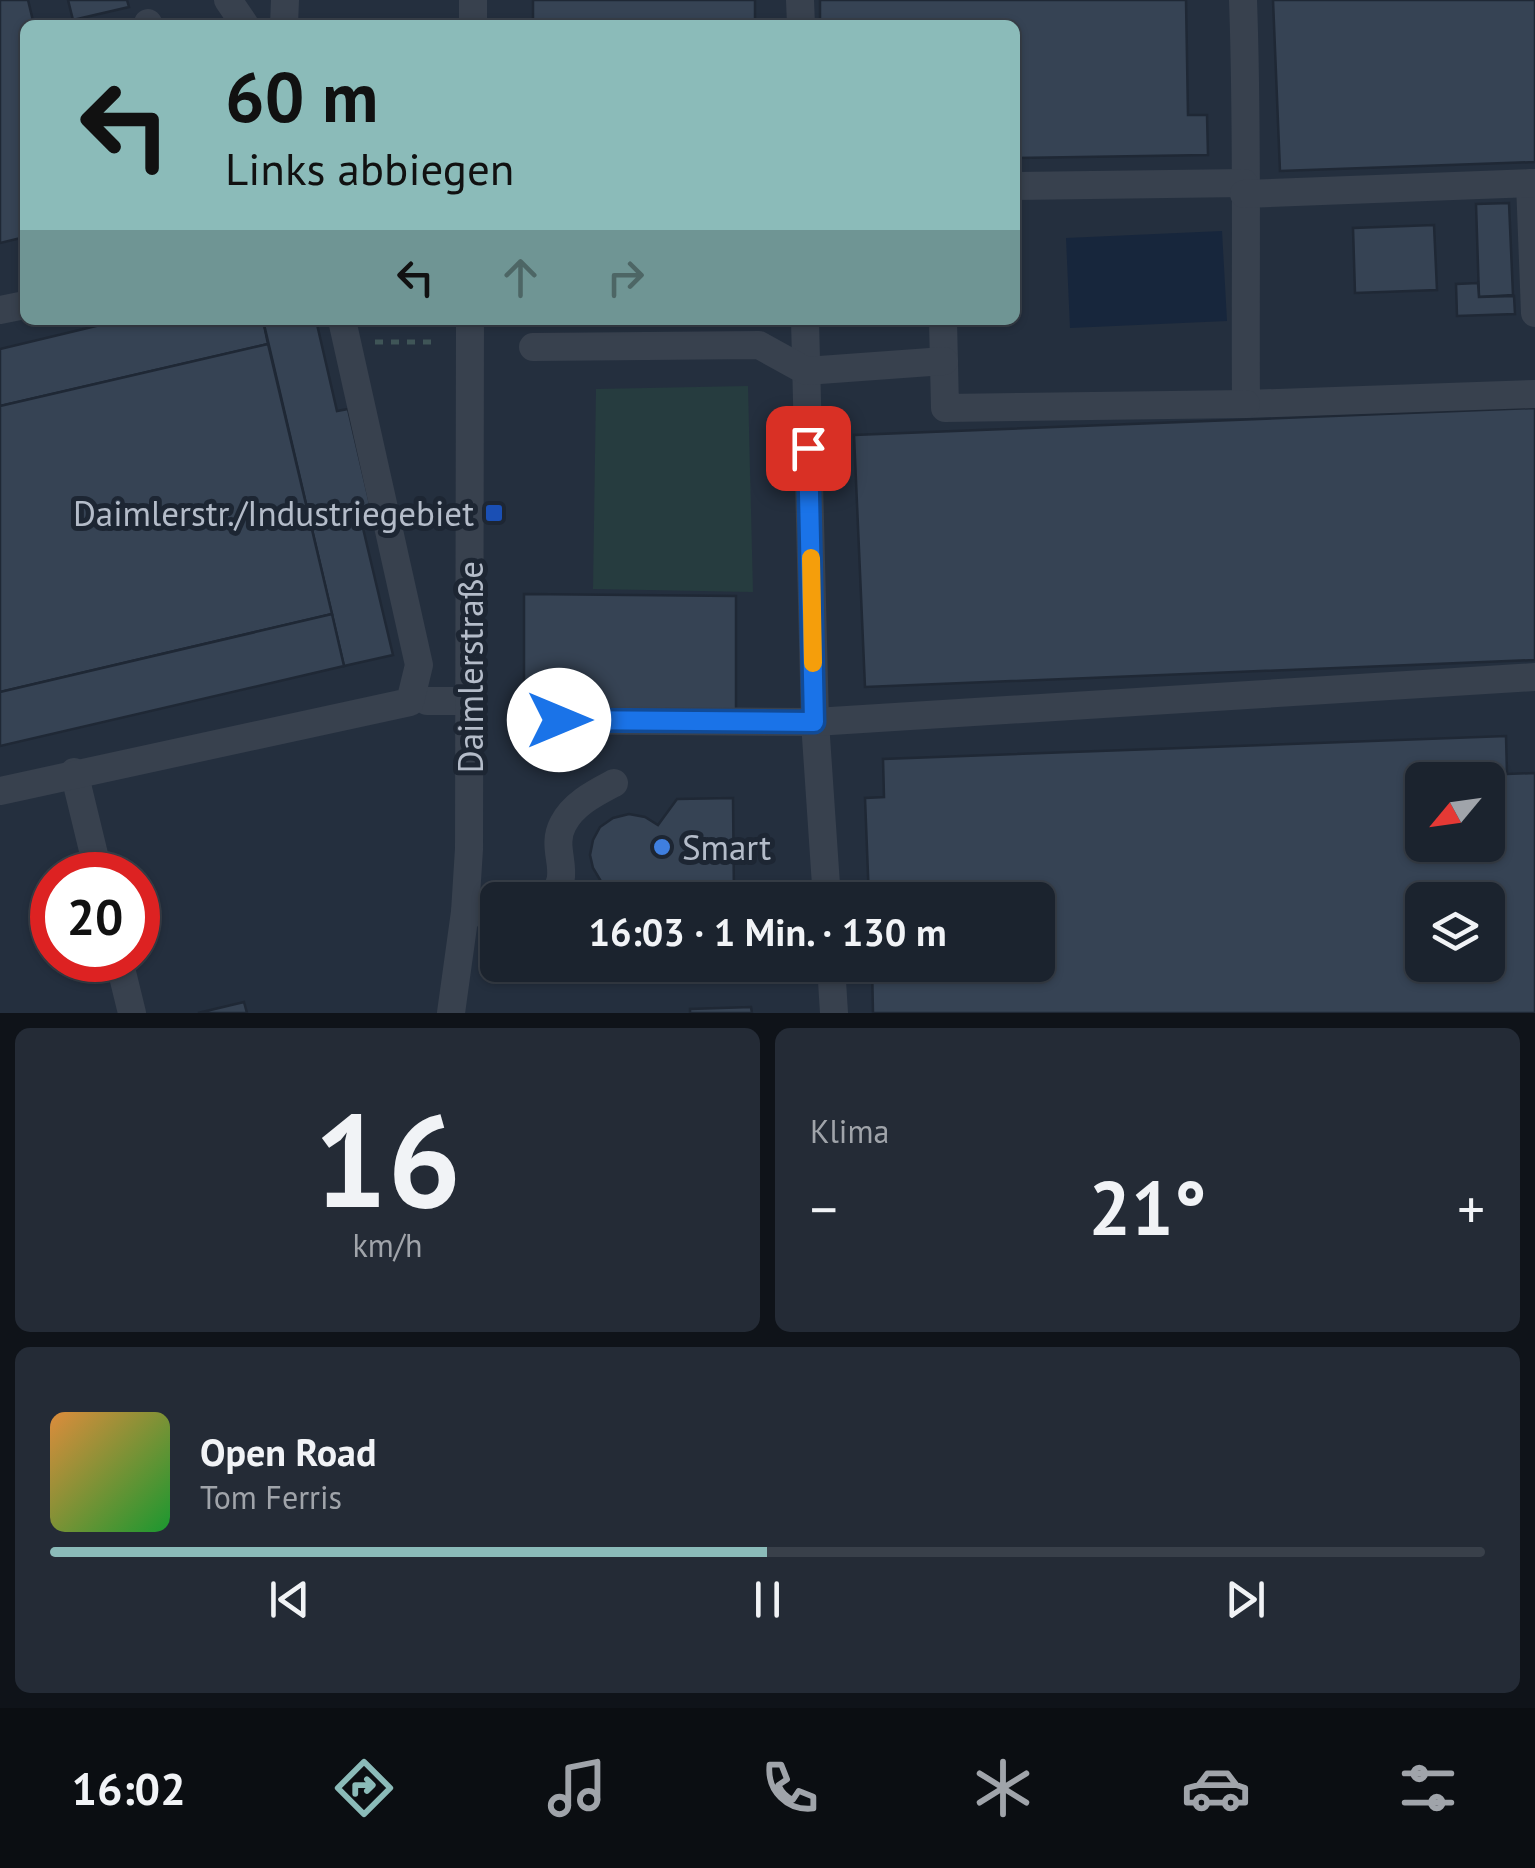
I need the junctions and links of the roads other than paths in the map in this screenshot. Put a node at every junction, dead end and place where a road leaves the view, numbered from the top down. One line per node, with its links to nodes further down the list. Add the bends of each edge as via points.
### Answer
1 (1242, 0): 4 (street)
2 (1532, 183): 4 (street); 5 (street)
3 (1020, 186): 4 (street)
4 (1244, 188): 14 (street)
5 (1535, 313)
6 (470, 325): 17 (street, Daimlerstraße)
7 (806, 325): 12 (street)
8 (944, 325): 11 (street)
9 (344, 331): 20 (street, via 419,665 410,702)
10 (534, 347): 12 (street, via 759,345)
11 (944, 361): 12 (street); 14 (street, via 945,408)
12 (806, 370): 19 (street)
13 (1535, 394): 14 (street)
14 (1246, 404)
15 (1535, 676): 19 (street)
16 (427, 701): 17 (street)
17 (470, 701): 26 (street, Daimlerstraße)
18 (522, 720): 19 (street)
19 (814, 722): 25 (street)
20 (74, 772): 22 (street); 23 (street)
21 (614, 783): 24 (street, via 581,803 561,826)
22 (0, 790)
23 (93, 852)
24 (562, 882)
25 (825, 882)
26 (465, 912): 27 (street); 31 (street, Daimlerstraße)
27 (480, 912)
28 (124, 982): 30 (street)
29 (832, 982): 32 (street)
30 (132, 1013)
31 (451, 1013)
32 (834, 1013)

